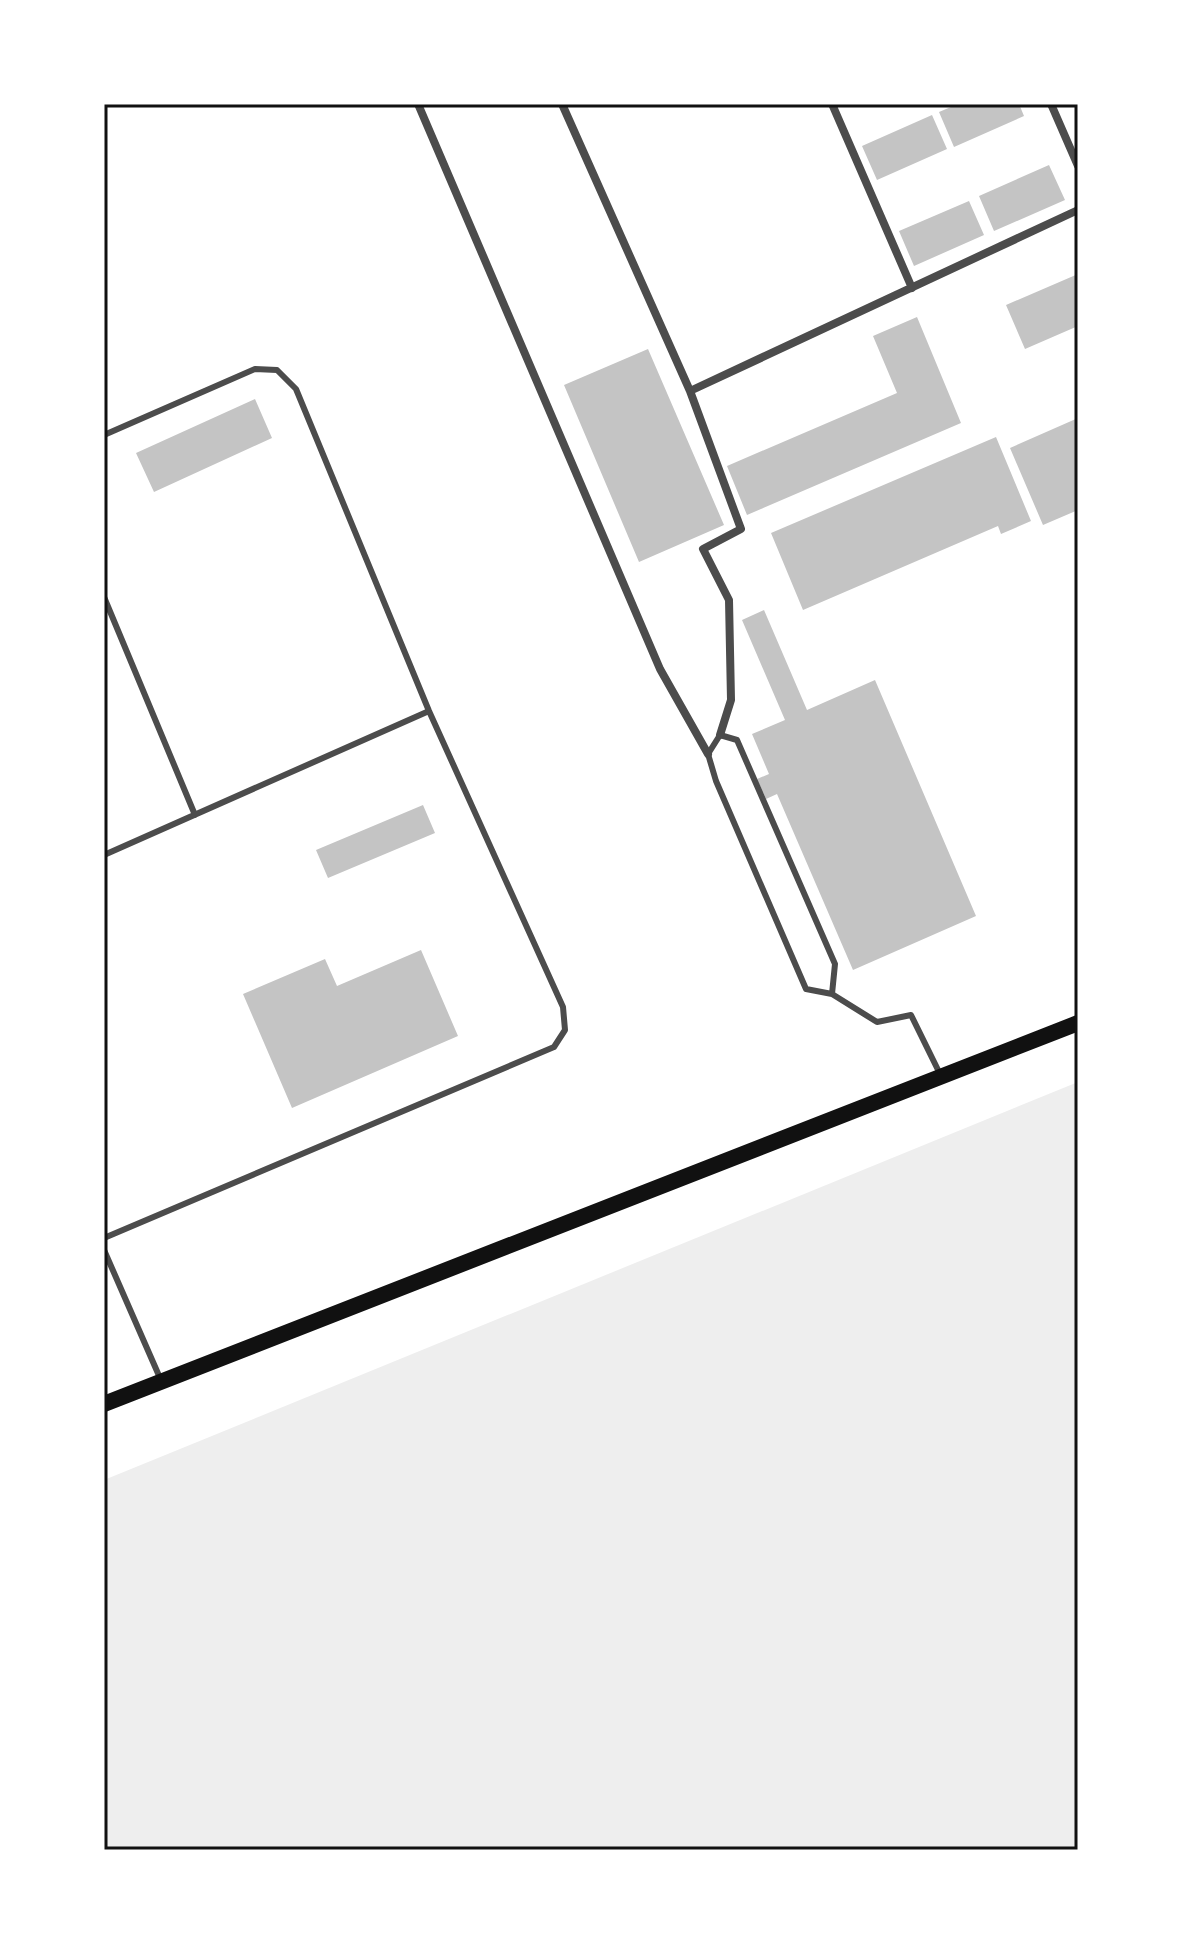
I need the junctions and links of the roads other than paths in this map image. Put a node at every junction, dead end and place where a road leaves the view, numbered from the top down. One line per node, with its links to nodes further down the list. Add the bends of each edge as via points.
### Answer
1 (418, 104): 13 (street, via 660,669)
2 (562, 104): 8 (street)
3 (832, 104): 7 (street)
4 (1051, 104): 5 (street)
5 (1078, 166)
6 (1078, 210): 7 (street)
7 (912, 288): 8 (street)
8 (690, 391): 12 (street, via 741,529 703,549 729,600 731,700)
9 (104, 435): 11 (lane, via 255,369 277,370 296,389)
10 (104, 597): 14 (lane)
11 (429, 711): 14 (lane); 19 (lane, via 563,1007 565,1030 554,1047)
12 (720, 735): 13 (lane); 16 (lane, via 737,740 829,949 835,964)
13 (708, 754): 16 (lane, via 806,989)
14 (195, 815): 15 (lane)
15 (104, 855)
16 (832, 994): 18 (lane, via 877,1022 911,1015)
17 (1078, 1023): 18 (main road)
18 (941, 1077): 21 (main road)
19 (104, 1238)
20 (104, 1250): 21 (lane)
21 (162, 1382): 22 (main road)
22 (104, 1404)

